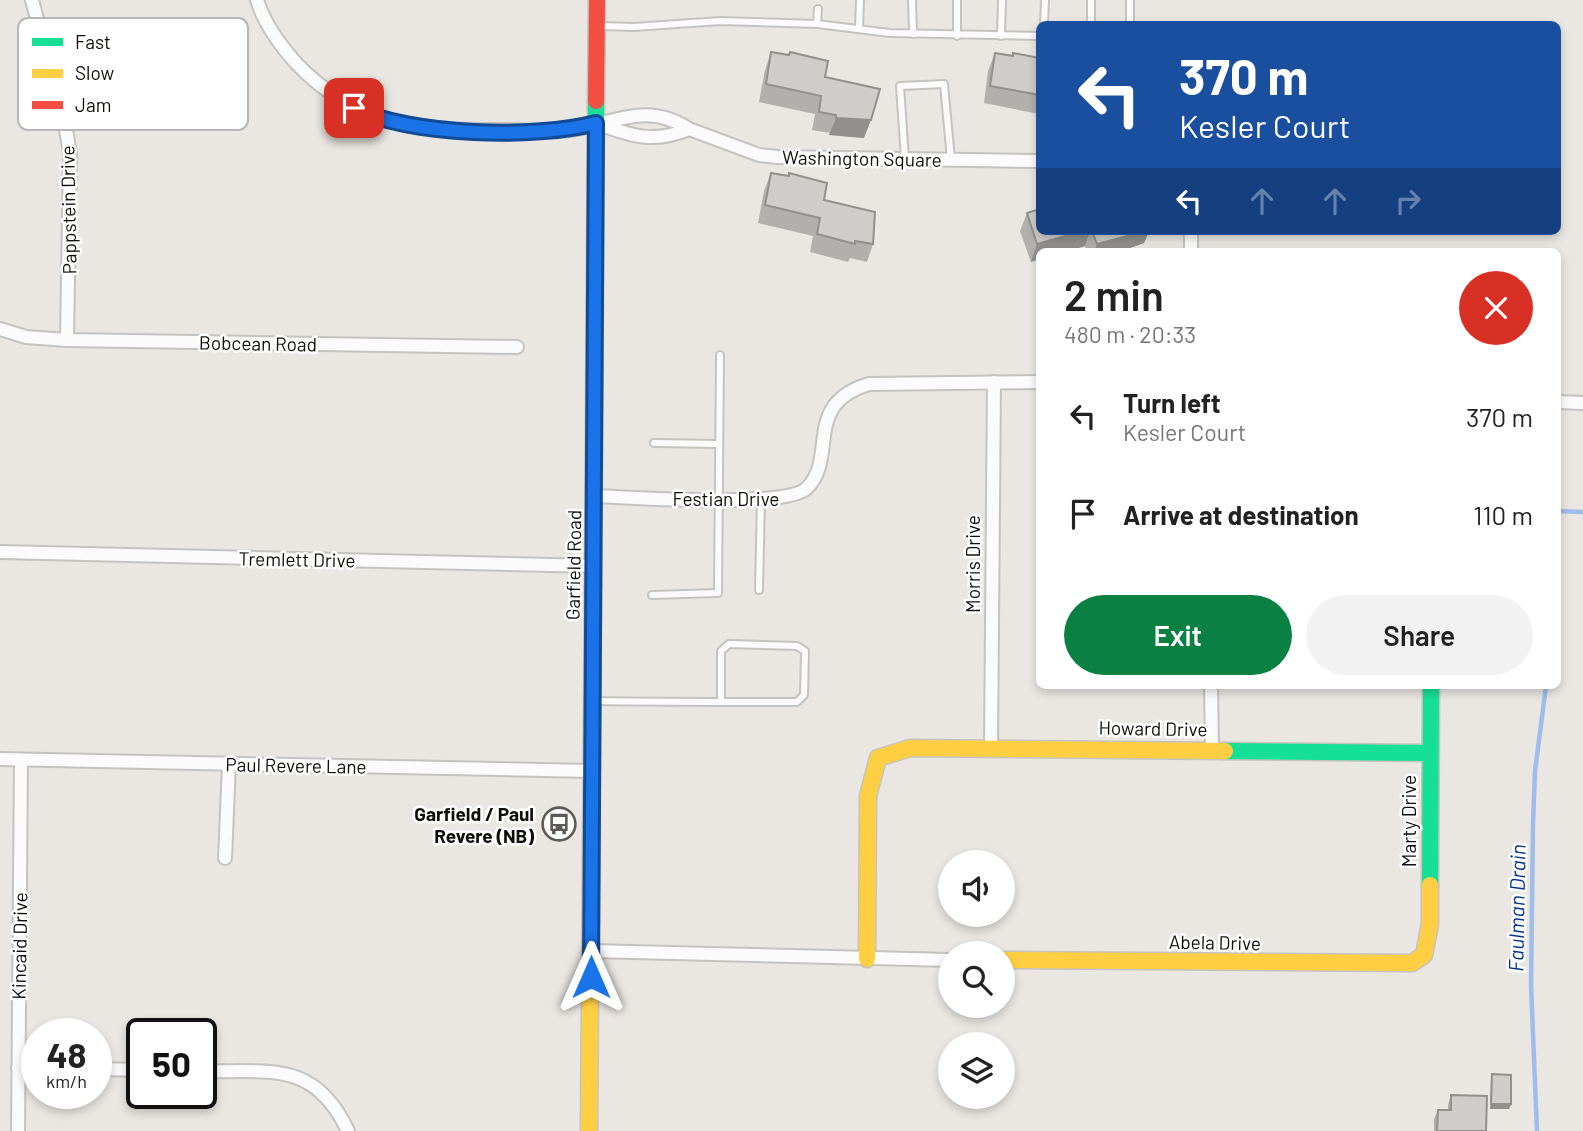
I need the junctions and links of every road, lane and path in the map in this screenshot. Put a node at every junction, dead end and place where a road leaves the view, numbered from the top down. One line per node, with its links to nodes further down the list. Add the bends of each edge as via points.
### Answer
1 (32, 0): 12 (street, Pappstein Drive)
2 (257, 0): 23 (street, Washington Square, via 274,35 313,81 337,100 370,116 460,131 570,130)
3 (597, 0): 17 (street, Garfield Road)
4 (860, 0): 18 (lane)
5 (912, 0): 19 (lane)
6 (957, 0): 20 (lane)
7 (1002, 0): 21 (lane)
8 (1045, 0): 13 (lane)
9 (1091, 0): 14 (lane)
10 (1130, 0): 15 (lane)
11 (818, 9): 16 (lane)
12 (37, 18)
13 (1044, 21)
14 (1091, 21)
15 (1130, 21)
16 (817, 24): 17 (lane, via 720,20); 18 (lane)
17 (597, 26): 23 (street, Garfield Road)
18 (859, 28): 19 (lane)
19 (913, 34): 20 (lane)
20 (957, 36): 21 (lane)
21 (1002, 36): 22 (lane)
22 (1036, 36)
23 (596, 123): 24 (street, via 634,136 667,138); 24 (street, Washington Square, via 633,116 670,117); 39 (street, Garfield Road)
24 (689, 129): 26 (street, Washington Square, via 759,155)
25 (66, 130): 30 (street, Pappstein Drive, via 70,153)
26 (905, 159): 27 (street, Washington Square); 27 (lane, via 900,86 944,84)
27 (951, 160): 28 (street, Washington Square)
28 (1036, 161)
29 (0, 329): 30 (street, Bobcean Road, via 26,337)
30 (67, 340): 31 (street, Bobcean Road)
31 (517, 347)
32 (720, 355): 38 (lane)
33 (994, 382): 34 (street, Festian Drive); 41 (street, Festian Drive, via 854,388 843,395 826,421 815,475 808,487 790,497); 50 (street, Morris Drive)
34 (1036, 382)
35 (1561, 402): 36 (street)
36 (1583, 403)
37 (654, 443): 38 (lane)
38 (719, 443): 40 (lane)
39 (595, 496): 40 (street, Festian Drive); 43 (street, Garfield Road)
40 (719, 499): 41 (street, Festian Drive); 45 (lane, via 718,593)
41 (761, 499): 44 (lane)
42 (0, 552): 43 (street, Tremlett Drive)
43 (594, 566): 48 (street, Garfield Road)
44 (759, 590)
45 (652, 595)
46 (1212, 689): 51 (street)
47 (1431, 689): 52 (street, Marty Drive)
48 (593, 701): 49 (lane); 56 (street, Garfield Road)
49 (721, 702): 49 (lane, via 721,651 729,644 797,646 804,651 804,695 797,702)
50 (991, 747): 51 (street, Howard Drive); 60 (street, Howard Drive, via 910,748 878,758 868,796)
51 (1212, 750): 52 (street, Howard Drive)
52 (1429, 753): 59 (street, Marty Drive, via 1430,924)
53 (0, 760): 54 (street, Paul Revere Lane)
54 (21, 760): 55 (street, Paul Revere Lane); 63 (street, Kincaid Drive)
55 (229, 764): 56 (street, Paul Revere Lane); 57 (street)
56 (592, 771): 58 (street, Garfield Road)
57 (225, 859)
58 (591, 951): 60 (street); 68 (street, Garfield Road)
59 (1424, 955): 62 (street, Abela Drive, via 1398,965)
60 (867, 959): 61 (street)
61 (938, 960)
62 (1015, 960)
63 (18, 1068): 64 (street); 66 (street, Kincaid Drive)
64 (21, 1068)
65 (217, 1072): 67 (street, via 289,1074 308,1080 325,1094)
66 (18, 1131)
67 (348, 1131)
68 (589, 1131)

